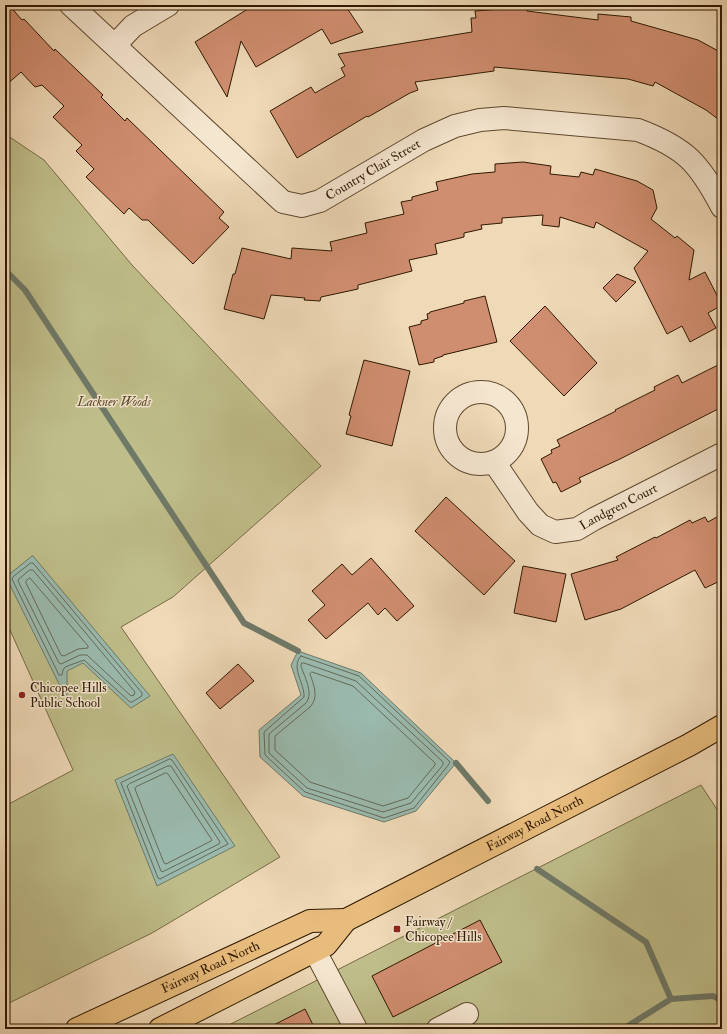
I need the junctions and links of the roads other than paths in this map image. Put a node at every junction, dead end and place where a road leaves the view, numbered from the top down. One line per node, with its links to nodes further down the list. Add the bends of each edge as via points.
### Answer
1 (71, 5): 3 (street, Country Clair Street)
2 (168, 5): 3 (street, via 133,26)
3 (115, 45): 4 (street, Country Clair Street, via 283,202 302,206 320,201 424,140 455,126 504,118 638,130 652,135 671,144 697,166)
4 (722, 207)
5 (722, 454): 6 (street, Landgren Court, via 577,529 555,532 540,526)
6 (494, 462)
7 (722, 726): 8 (main road, Fairway Road North)
8 (346, 920): 9 (main road, Fairway Road North, via 326,945); 11 (main road, Fairway Road North, via 310,921)
9 (315, 951): 12 (main road, Fairway Road North); 13 (street)
10 (466, 1014): 14 (street)
11 (84, 1028)
12 (160, 1029)
13 (356, 1029)
14 (438, 1029)

